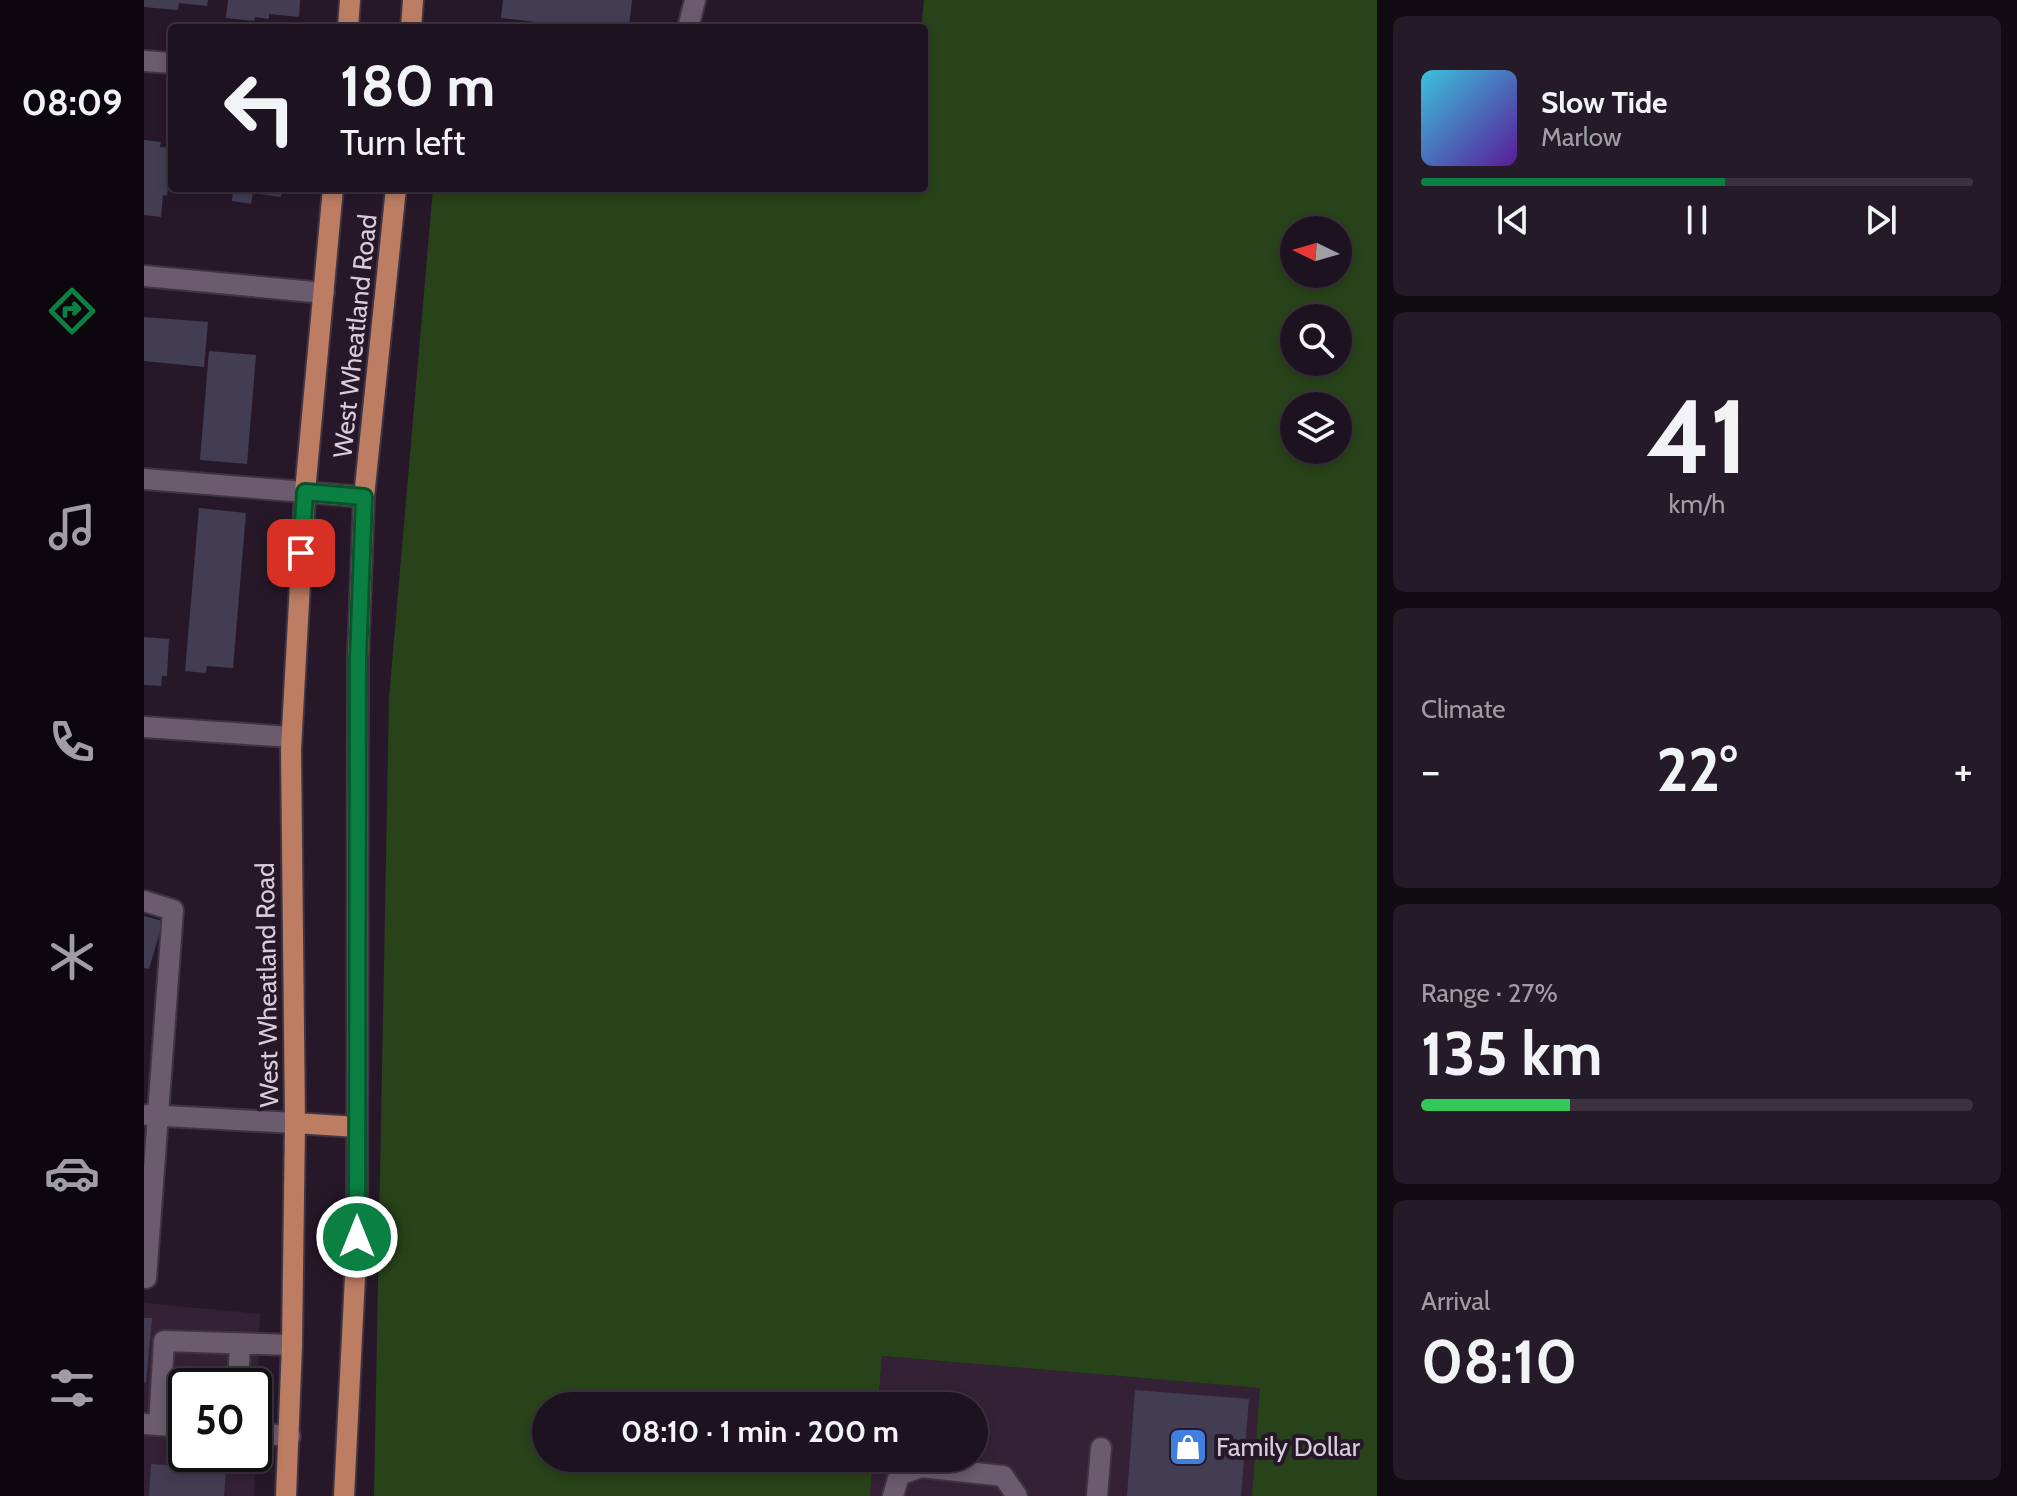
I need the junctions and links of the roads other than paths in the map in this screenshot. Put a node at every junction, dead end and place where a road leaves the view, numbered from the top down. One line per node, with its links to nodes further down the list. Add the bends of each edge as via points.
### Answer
1 (350, 0): 4 (main road)
2 (413, 0): 5 (main road)
3 (695, 0): 6 (street)
4 (348, 24)
5 (411, 24)
6 (689, 24)
7 (144, 61): 8 (street)
8 (168, 63)
9 (333, 192): 12 (main road, West Wheatland Road)
10 (396, 192): 15 (main road, West Wheatland Road)
11 (144, 276): 12 (street)
12 (324, 293): 14 (main road, West Wheatland Road)
13 (144, 479): 14 (street)
14 (305, 492): 15 (main road); 17 (main road, West Wheatland Road)
15 (364, 497): 21 (main road, West Wheatland Road, via 358,659)
16 (144, 727): 17 (street)
17 (291, 737): 20 (main road, West Wheatland Road)
18 (144, 901): 19 (street, via 173,910)
19 (150, 1115): 20 (street); 22 (street)
20 (295, 1123): 21 (main road); 24 (main road, West Wheatland Road)
21 (357, 1127): 31 (main road, West Wheatland Road)
22 (146, 1278)
23 (240, 1344): 24 (street); 25 (street); 26 (street, via 164,1341)
24 (292, 1345): 28 (main road, West Wheatland Road)
25 (239, 1368)
26 (151, 1425)
27 (272, 1434): 28 (street)
28 (290, 1436): 30 (main road, West Wheatland Road)
29 (1101, 1448): 34 (street)
30 (286, 1496)
31 (344, 1496)
32 (893, 1496): 33 (street, via 899,1475 921,1467 1003,1476)
33 (1017, 1496)
34 (1097, 1496)

